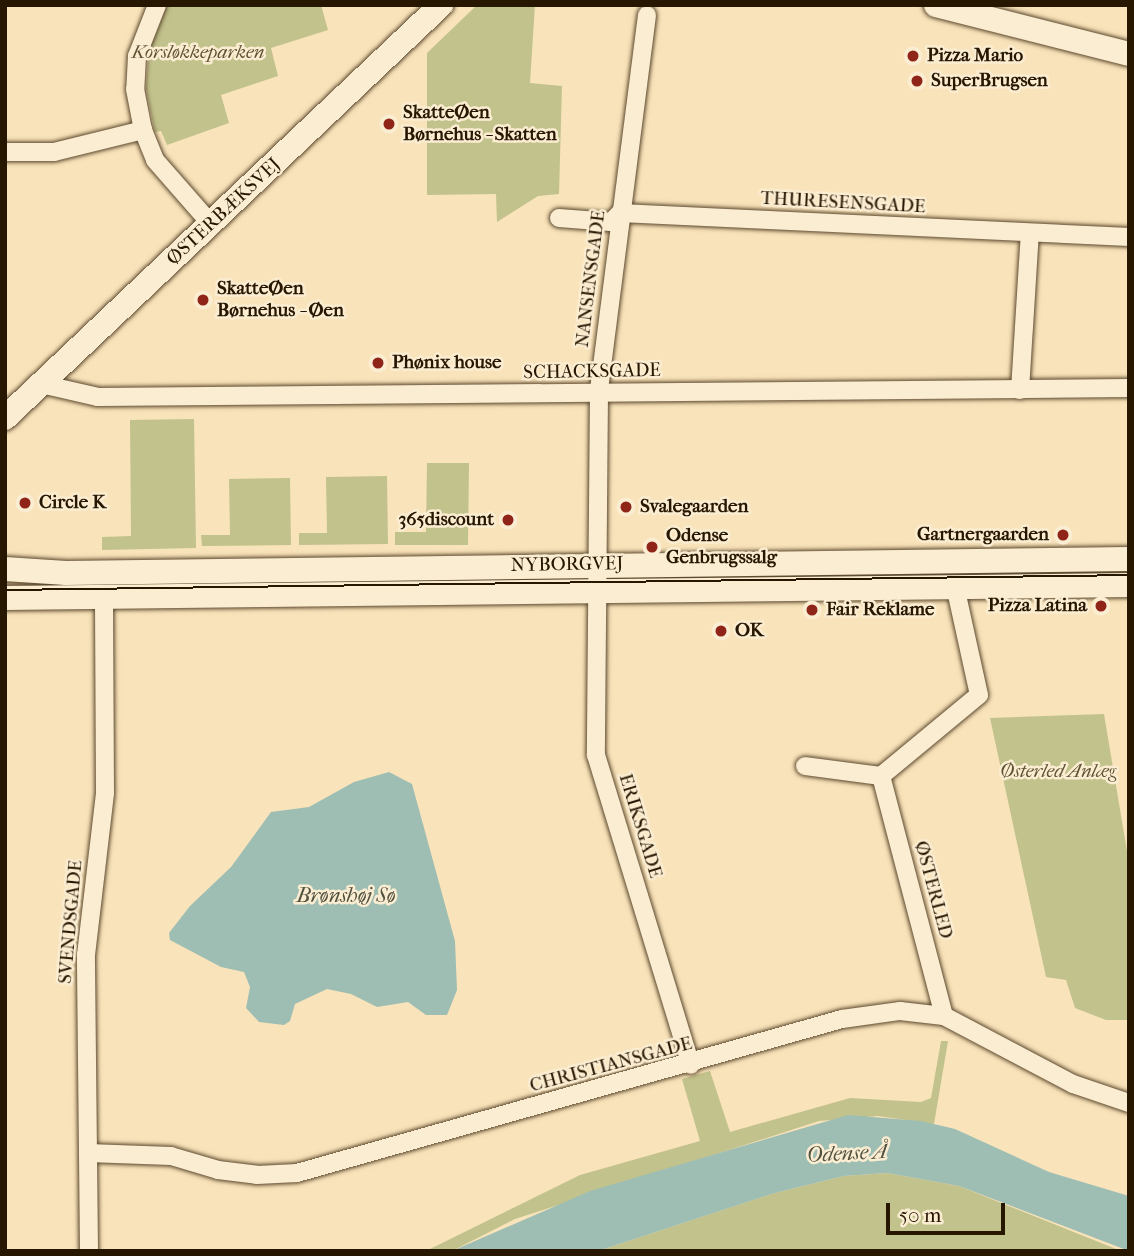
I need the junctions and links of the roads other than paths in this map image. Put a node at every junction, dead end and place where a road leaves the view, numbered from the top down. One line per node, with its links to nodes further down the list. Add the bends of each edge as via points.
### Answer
1 (157, 5): 6 (street, via 137,56 135,89)
2 (441, 5): 10 (street, ØSTERBÆKSVEJ)
3 (936, 5): 5 (street)
4 (647, 16): 8 (street, NANSENSGADE)
5 (1129, 54)
6 (143, 130): 7 (street, via 54,152); 10 (street, via 155,160)
7 (5, 152)
8 (620, 213): 9 (street, THURESENSGADE, via 611,222); 11 (street, THURESENSGADE); 16 (street, NANSENSGADE)
9 (559, 218)
10 (211, 224): 13 (street, ØSTERBÆKSVEJ)
11 (1030, 233): 12 (street, THURESENSGADE); 15 (street)
12 (1129, 237)
13 (40, 384): 16 (street, SCHACKSGADE, via 98,397); 17 (street, ØSTERBÆKSVEJ)
14 (1129, 388): 15 (street, SCHACKSGADE)
15 (1020, 390): 16 (street, SCHACKSGADE)
16 (599, 392): 19 (street, NANSENSGADE)
17 (5, 418)
18 (1129, 559): 19 (street, NYBORGVEJ)
19 (597, 565): 20 (street, NYBORGVEJ, via 66,573); 23 (street, NANSENSGADE)
20 (5, 569)
21 (1129, 585): 22 (street, NYBORGVEJ)
22 (955, 586): 23 (street, NYBORGVEJ); 27 (street, via 979,695)
23 (596, 591): 24 (street, NYBORGVEJ); 29 (street, ERIKSGADE, via 596,755)
24 (104, 597): 25 (street, NYBORGVEJ); 31 (street, SVENDSGADE, via 105,793 86,955)
25 (5, 598)
26 (805, 766): 27 (street)
27 (881, 776): 28 (street, ØSTERLED)
28 (944, 1016): 29 (street, CHRISTIANSGADE, via 900,1011 842,1019); 30 (street, CHRISTIANSGADE, via 1073,1084)
29 (691, 1065): 31 (street, CHRISTIANSGADE, via 297,1173 257,1175 218,1170 171,1156)
30 (1129, 1103)
31 (88, 1153): 32 (street, SVENDSGADE)
32 (89, 1251)

